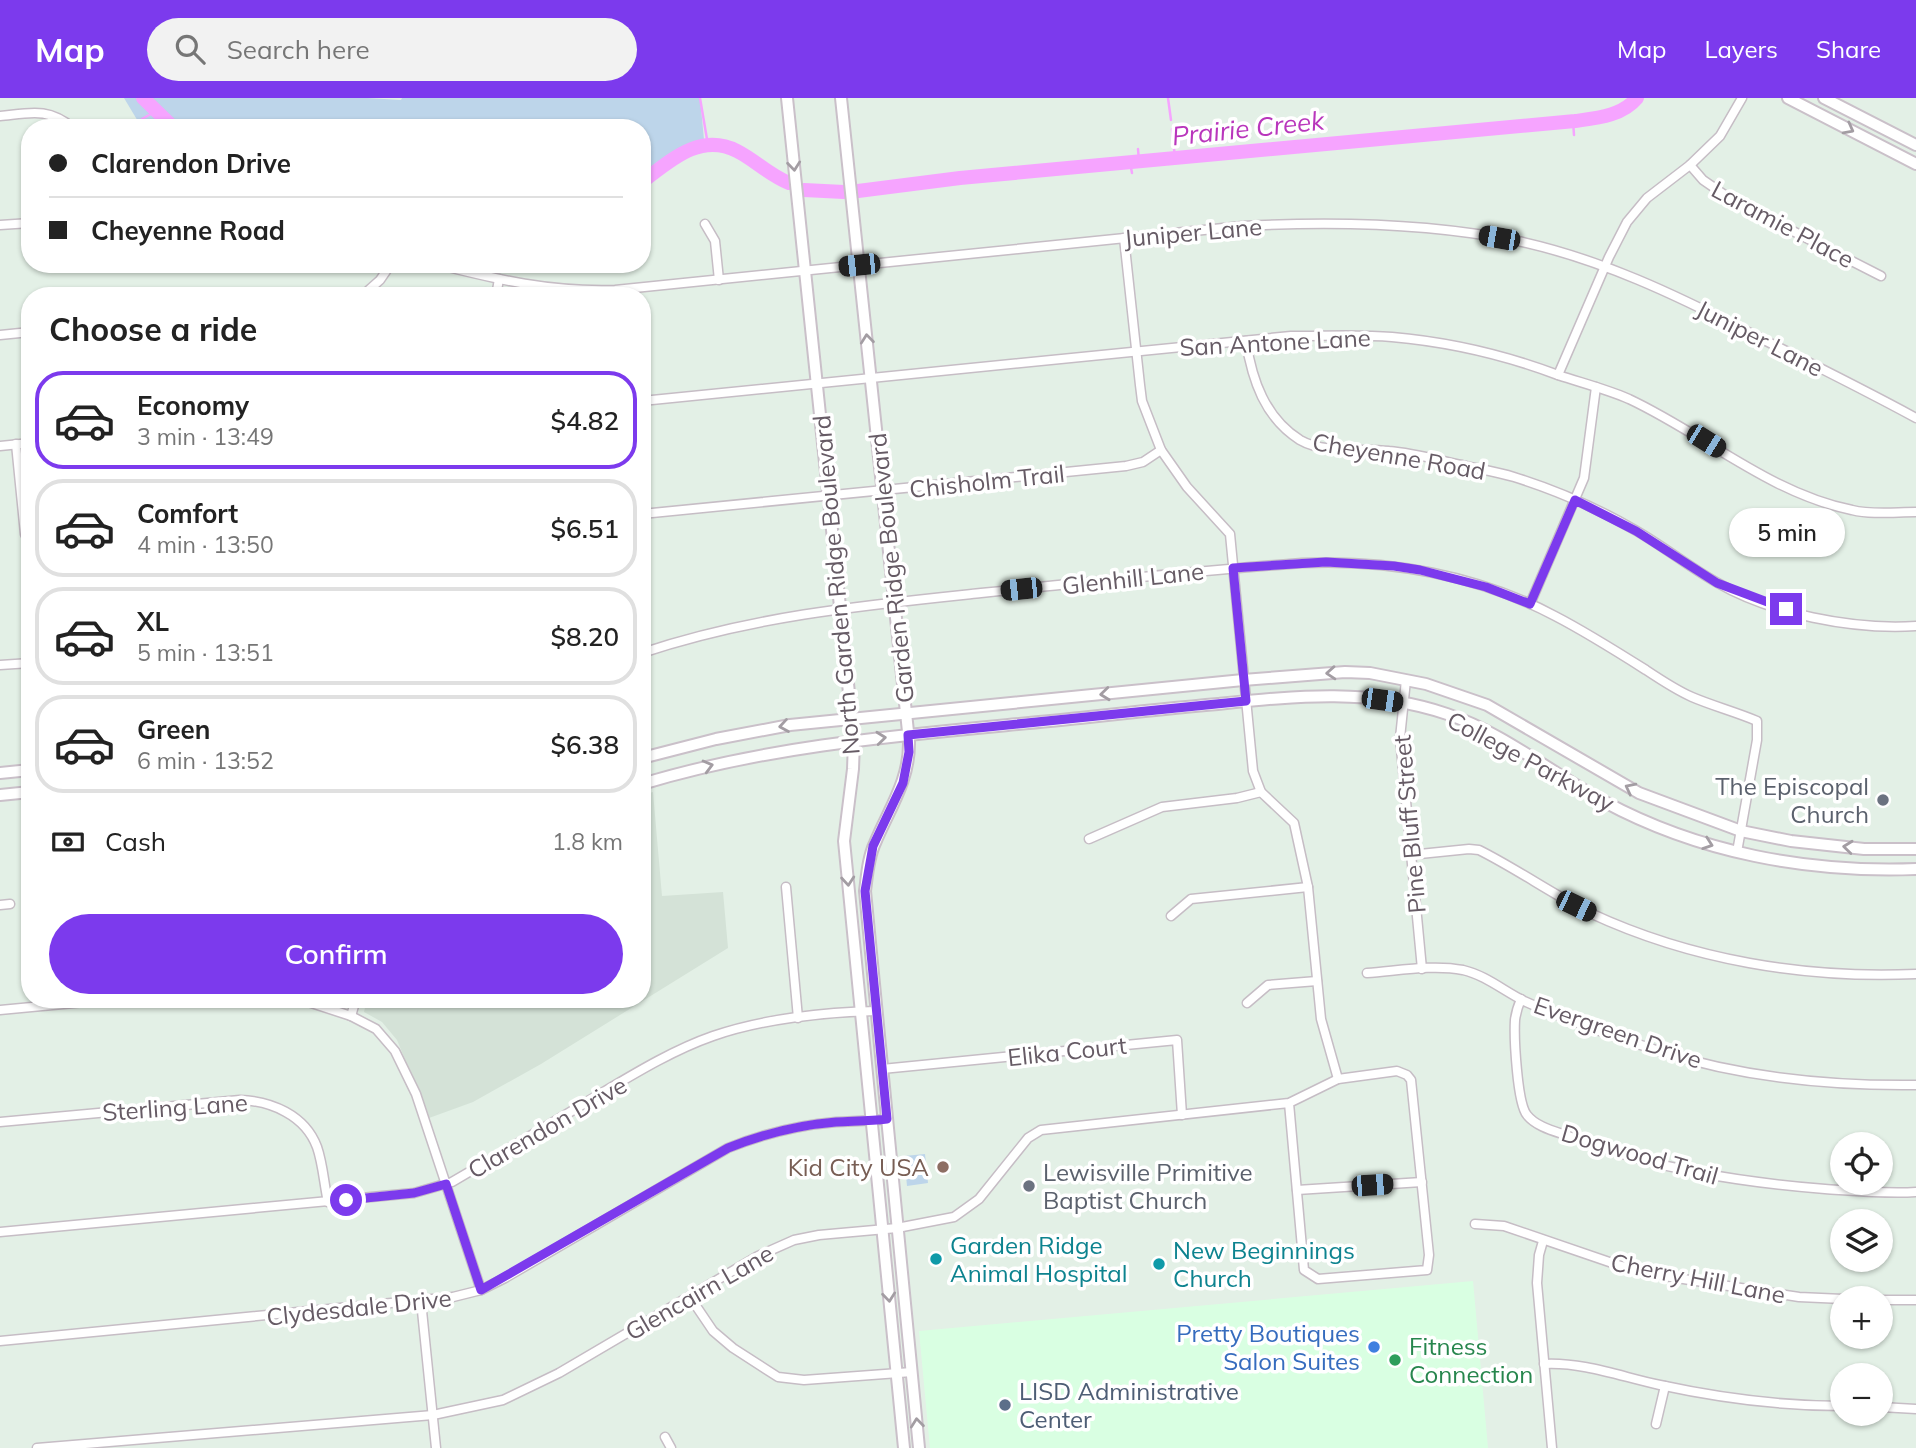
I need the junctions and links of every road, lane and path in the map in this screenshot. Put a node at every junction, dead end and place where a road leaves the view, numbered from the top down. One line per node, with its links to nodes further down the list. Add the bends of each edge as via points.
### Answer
1 (787, 98): 17 (main road, North Garden Ridge Boulevard, one-way to 17)
2 (841, 98): 15 (main road, Garden Ridge Boulevard)
3 (1742, 98): 10 (street, via 1720,136)
4 (1788, 98): 9 (main road, one-way to 9)
5 (1824, 98): 8 (main road)
6 (0, 116): 7 (street, via 45,113)
7 (60, 119)
8 (1916, 145)
9 (1916, 164)
10 (1690, 165): 16 (street, via 1647,198 1627,222); 20 (street, Laramie Place, via 1732,200)
11 (21, 224): 13 (street)
12 (705, 224): 22 (street, via 715,241)
13 (0, 225)
14 (1124, 238): 15 (street, Juniper Lane); 16 (street, Juniper Lane, via 1296,223 1392,225 1519,242); 30 (street)
15 (859, 265): 17 (street, Juniper Lane); 32 (main road, Garden Ridge Boulevard, one-way to 15)
16 (1605, 266): 31 (street); 36 (street, Juniper Lane, via 1675,295)
17 (805, 271): 22 (street, Juniper Lane); 33 (main road, North Garden Ridge Boulevard)
18 (385, 273): 23 (street)
19 (474, 273): 21 (street, Juniper Lane)
20 (1881, 276)
21 (499, 279): 24 (street); 25 (street, Juniper Lane)
22 (719, 279): 26 (street, Juniper Lane)
23 (372, 287)
24 (498, 287)
25 (543, 287)
26 (643, 287)
27 (21, 333): 28 (street)
28 (0, 335)
29 (1246, 341): 30 (street, San Antone Lane); 31 (street, San Antone Lane, via 1291,336 1392,337 1494,354); 44 (street, Cheyenne Road, via 1253,378 1264,402 1298,439 1321,447 1427,456 1511,476)
30 (1136, 351): 32 (street, San Antone Lane); 40 (street, via 1142,401)
31 (1558, 374): 34 (street, San Antone Lane)
32 (871, 377): 33 (street, San Antone Lane); 41 (main road, Garden Ridge Boulevard)
33 (817, 383): 35 (street, San Antone Lane); 43 (main road, North Garden Ridge Boulevard)
34 (1596, 387): 44 (street, via 1586,468); 45 (street, San Antone Lane, via 1627,398 1768,480 1805,495 1853,511)
35 (651, 400)
36 (1916, 418)
37 (16, 444): 38 (street); 39 (street); 42 (street)
38 (21, 444)
39 (0, 446)
40 (1161, 450): 41 (street, Chisholm Trail, via 1126,466); 47 (street, via 1230,534)
41 (883, 492): 43 (street, Chisholm Trail); 48 (main road, Garden Ridge Boulevard)
42 (21, 494)
43 (829, 496): 46 (street, Chisholm Trail); 50 (main road, North Garden Ridge Boulevard)
44 (1575, 500): 49 (street); 51 (street, Cheyenne Road, via 1636,531 1717,583 1764,603 1849,624)
45 (1916, 512)
46 (651, 513)
47 (1233, 568): 48 (street, Glenhill Lane); 49 (street, Glenhill Lane, via 1326,562 1394,566 1486,587); 55 (street)
48 (894, 602): 50 (street, Glenhill Lane); 59 (main road, Garden Ridge Boulevard)
49 (1530, 604): 70 (street, Glenhill Lane, via 1675,688 1757,721)
50 (840, 609): 52 (street, Glenhill Lane, via 737,625); 60 (main road, North Garden Ridge Boulevard)
51 (1916, 626)
52 (651, 650)
53 (21, 664): 54 (street)
54 (0, 665)
55 (1243, 680): 56 (main road, College Parkway, one-way to 55, via 1345,672); 57 (street); 59 (main road, College Parkway, one-way to 59)
56 (1406, 680): 58 (street, Pine Bluff Street); 70 (main road, College Parkway, one-way to 56, via 1639,793 1487,705)
57 (1246, 701): 58 (main road, College Parkway, via 1353,695); 61 (main road, College Parkway); 67 (street, via 1252,761)
58 (1403, 703): 73 (main road, College Parkway, one-way to 73, via 1471,723 1602,801); 74 (street, Pine Bluff Street, via 1400,738)
59 (906, 715): 60 (main road, College Parkway); 61 (main road, Garden Ridge Boulevard)
60 (852, 719): 62 (main road, North Garden Ridge Boulevard); 63 (main road, College Parkway, one-way to 63, via 761,730)
61 (908, 735): 62 (main road, College Parkway, one-way to 61); 92 (main road, Garden Ridge Boulevard, via 903,783 873,846 867,873)
62 (854, 741): 66 (main road, College Parkway, one-way to 62, via 737,758); 91 (main road, North Garden Ridge Boulevard, one-way to 91, via 844,841)
63 (651, 756)
64 (21, 771): 65 (main road)
65 (0, 773)
66 (651, 782)
67 (1261, 792): 71 (street, via 1162,807); 77 (street, via 1294,823)
68 (21, 793): 69 (main road)
69 (0, 795)
70 (1741, 831): 72 (main road, College Parkway, one-way to 70, via 1864,849); 73 (street, Glenhill Lane)
71 (1088, 839)
72 (1916, 849)
73 (1737, 852): 75 (main road, College Parkway, via 1789,863)
74 (1410, 855): 81 (street, Pine Bluff Street); 83 (street, via 1479,850 1562,898 1636,933 1739,961 1835,974)
75 (1916, 869)
76 (786, 887): 94 (street)
77 (1308, 887): 80 (street, via 1191,899); 84 (street)
78 (10, 904): 79 (street)
79 (0, 905)
80 (1171, 916)
81 (1422, 969): 82 (street, Evergreen Drive); 85 (street, Evergreen Drive, via 1463,970)
82 (1367, 973)
83 (1916, 974)
84 (1317, 981): 86 (street, via 1268,985); 96 (street, via 1321,1019)
85 (1521, 999): 97 (street, Evergreen Drive, via 1578,1024 1730,1068 1821,1082); 106 (street, Dogwood Trail, via 1515,1042 1522,1104 1538,1124 1602,1148 1721,1178)
86 (1247, 1003)
87 (21, 1008): 90 (street)
88 (327, 1008): 93 (street)
89 (353, 1008): 93 (street)
90 (0, 1010)
91 (860, 1011): 92 (street, Clarendon Drive); 94 (street, Clarendon Drive); 101 (main road, North Garden Ridge Boulevard)
92 (876, 1011): 95 (main road, Garden Ridge Boulevard)
93 (351, 1016): 104 (street, via 376,1028 404,1065)
94 (798, 1018): 104 (street, Clarendon Drive, via 732,1031 676,1053)
95 (882, 1069): 99 (street, Elika Court, via 1177,1040); 100 (main road, Garden Ridge Boulevard)
96 (1338, 1079): 98 (street, Glencairn Lane); 103 (street, Glencairn Lane, via 1397,1071 1407,1074)
97 (1916, 1085)
98 (1289, 1103): 99 (street, Glencairn Lane); 105 (street)
99 (1182, 1115): 109 (street, Glencairn Lane, via 1041,1130 1028,1138 979,1199 954,1217)
100 (887, 1119): 101 (street, Clydesdale Drive); 109 (main road, Garden Ridge Boulevard)
101 (871, 1121): 110 (main road, North Garden Ridge Boulevard); 113 (street, Clydesdale Drive, via 787,1130 728,1148)
102 (0, 1122): 107 (street, Sterling Lane, via 240,1100 262,1102 293,1116 316,1143)
103 (1422, 1181): 105 (street); 105 (street, via 1427,1270 1318,1279 1304,1270)
104 (446, 1184): 107 (street, Clarendon Drive, via 414,1193); 113 (street)
105 (1297, 1190)
106 (1916, 1192)
107 (328, 1202): 111 (street, Clarendon Drive)
108 (1475, 1224): 112 (street, Cherry Hill Lane, via 1504,1226)
109 (897, 1228): 110 (street, Glencairn Lane); 121 (main road, Garden Ridge Boulevard)
110 (882, 1230): 114 (street, Glencairn Lane, via 819,1235 783,1244); 122 (main road, North Garden Ridge Boulevard, one-way to 122)
111 (0, 1231)
112 (1543, 1241): 115 (street, Cherry Hill Lane, via 1621,1266 1705,1284); 120 (street, via 1537,1283)
113 (481, 1290): 118 (street, Clydesdale Drive)
114 (690, 1297): 122 (street, via 713,1331 778,1377 804,1380); 127 (street, Glencairn Lane, via 503,1400)
115 (1830, 1298)
116 (1893, 1300): 117 (street)
117 (1916, 1300)
118 (421, 1301): 119 (street, Clydesdale Drive); 127 (street)
119 (0, 1341)
120 (1544, 1364): 123 (street, via 1567,1362); 135 (street)
121 (912, 1371): 122 (street); 134 (main road, Garden Ridge Boulevard, one-way to 121)
122 (896, 1373): 133 (main road, North Garden Ridge Boulevard)
123 (1665, 1386): 124 (street, via 1744,1399); 128 (street)
124 (1830, 1405)
125 (1893, 1407): 126 (street)
126 (1916, 1409)
127 (433, 1415): 130 (street, Glencairn Lane); 131 (street)
128 (1657, 1424)
129 (665, 1437): 132 (street)
130 (37, 1448)
131 (436, 1448)
132 (671, 1448)
133 (904, 1448)
134 (919, 1448)
135 (1552, 1448)

